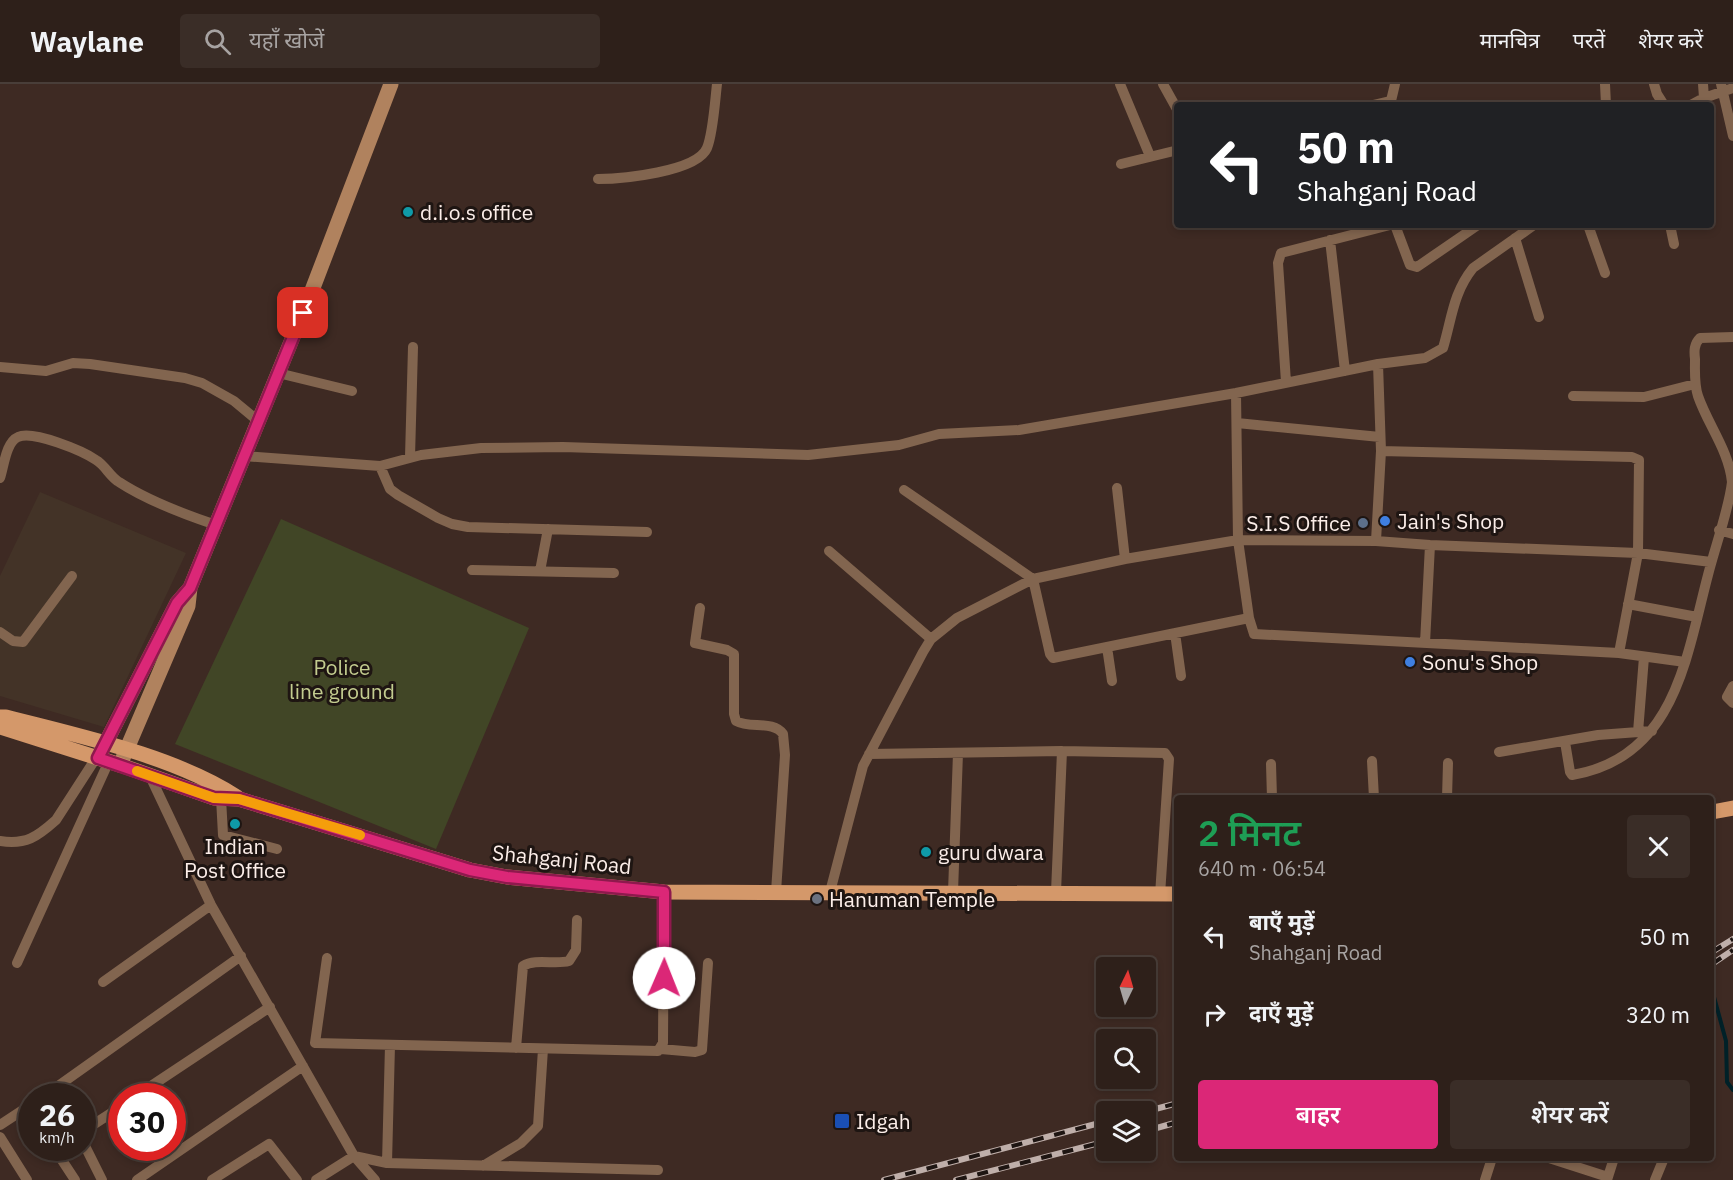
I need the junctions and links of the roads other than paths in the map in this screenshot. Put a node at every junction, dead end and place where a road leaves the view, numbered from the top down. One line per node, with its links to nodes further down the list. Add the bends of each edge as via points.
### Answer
1 (391, 84): 38 (main road)
2 (717, 84): 21 (street, via 707,150 698,159 645,176)
3 (1120, 84): 19 (street)
4 (1163, 84): 16 (street)
5 (1395, 84): 12 (street)
6 (1605, 84): 13 (street)
7 (1654, 84): 14 (street)
8 (1703, 84): 11 (street)
9 (1721, 88): 10 (street); 11 (street); 17 (street)
10 (1733, 88)
11 (1704, 98): 15 (street)
12 (1390, 102)
13 (1606, 102)
14 (1662, 102)
15 (1696, 102)
16 (1174, 104)
17 (1733, 136)
18 (1174, 151): 19 (street)
19 (1150, 156): 20 (street)
20 (1121, 164)
21 (598, 179)
22 (1378, 228): 29 (street)
23 (1396, 228): 24 (street, via 1410,265 1417,267)
24 (1474, 228)
25 (1530, 228): 28 (street)
26 (1589, 228): 31 (street)
27 (1671, 228): 30 (street)
28 (1515, 238): 32 (street); 35 (street, via 1466,277 1456,295 1439,352 1425,358)
29 (1330, 240): 37 (street); 39 (street, via 1279,255)
30 (1674, 244)
31 (1605, 273)
32 (1539, 317)
33 (1733, 337): 40 (street, via 1697,341)
34 (413, 347): 49 (street)
35 (1378, 364): 37 (street); 46 (street)
36 (0, 368): 44 (street, via 46,371 73,363 185,378 234,401)
37 (1345, 370): 39 (street)
38 (278, 373): 41 (street); 44 (main road)
39 (1287, 382): 42 (street)
40 (1695, 384): 43 (street, via 1644,397); 56 (street, via 1731,472 1731,489)
41 (352, 392)
42 (1236, 393): 45 (street); 49 (street, via 1019,430 939,434 899,445 826,454 562,447 474,448)
43 (1573, 396)
44 (258, 422): 48 (main road)
45 (1237, 423): 46 (street); 59 (street)
46 (1380, 437): 47 (street)
47 (1381, 451): 60 (street); 63 (street, via 1635,458 1640,465)
48 (243, 456): 50 (street); 54 (main road)
49 (411, 458): 50 (street)
50 (380, 466): 55 (street, via 390,489 452,524)
51 (0, 478): 54 (street, via 11,443 17,437 29,435 96,460 119,483)
52 (1117, 488): 64 (street)
53 (904, 490): 70 (street)
54 (216, 525): 71 (main road)
55 (548, 529): 57 (street); 67 (street)
56 (1719, 530): 58 (street); 65 (street)
57 (647, 532)
58 (1733, 534)
59 (1238, 540): 60 (street); 64 (street); 75 (street)
60 (1376, 541): 61 (street)
61 (1430, 545): 63 (street); 79 (street)
62 (829, 551): 78 (street)
63 (1638, 553): 65 (street); 72 (street)
64 (1125, 559): 70 (street)
65 (1711, 562): 74 (street)
66 (472, 570): 67 (street)
67 (540, 571): 68 (street)
68 (614, 573)
69 (72, 576): 76 (street, via 23,642 13,641)
70 (1033, 579): 78 (street, via 972,609); 80 (street, via 1051,656)
71 (190, 588): 93 (main road, via 177,603); 94 (main road, via 188,606)
72 (1628, 604): 74 (street); 81 (street)
73 (700, 608): 114 (street, via 695,643 734,654 736,721 775,728 783,734)
74 (1697, 617): 83 (street)
75 (1249, 618): 77 (street); 79 (street, via 1257,634)
76 (0, 632)
77 (1175, 633): 80 (street); 84 (street)
78 (931, 639): 98 (street)
79 (1425, 644): 81 (street)
80 (1107, 647): 85 (street)
81 (1619, 653): 82 (street)
82 (1644, 657): 83 (street); 91 (street)
83 (1685, 662): 90 (street, via 1666,711)
84 (1181, 676)
85 (1112, 681)
86 (1733, 686): 87 (street, via 1726,696)
87 (1733, 703)
88 (0, 717): 93 (main road)
89 (0, 727): 99 (main road, Shahganj Road)
90 (1652, 731): 91 (street); 92 (street, via 1614,763 1574,775 1570,772)
91 (1638, 732): 92 (street)
92 (1565, 742): 96 (street)
93 (104, 743): 94 (main road); 99 (main road)
94 (126, 750): 99 (main road); 108 (main road, via 217,784)
95 (1062, 751): 97 (street); 117 (street); 119 (street, via 1161,752 1168,756)
96 (1499, 752)
97 (958, 753): 98 (street); 116 (street)
98 (869, 754): 115 (street)
99 (106, 760): 103 (main road, Shahganj Road); 111 (street, via 50,825 26,842); 124 (street)
100 (1372, 761): 105 (street)
101 (1448, 763): 106 (street)
102 (1271, 764): 104 (street)
103 (150, 776): 107 (main road, Shahganj Road); 120 (street)
104 (1272, 795)
105 (1374, 795)
106 (1447, 795)
107 (220, 798): 108 (main road, Shahganj Road); 112 (street, via 223,835)
108 (239, 799): 113 (main road, Shahganj Road, via 470,870)
109 (1733, 808): 110 (main road)
110 (1714, 812)
111 (0, 841)
112 (277, 849)
113 (664, 892): 114 (main road, Shahganj Road); 131 (street)
114 (776, 892): 115 (main road, Shahganj Road)
115 (830, 892): 116 (main road, Shahganj Road)
116 (953, 892): 117 (main road, Shahganj Road)
117 (1056, 892): 119 (main road, Shahganj Road)
118 (1174, 894): 119 (main road, Shahganj Road)
119 (1160, 895)
120 (211, 905): 122 (street); 126 (street)
121 (577, 920): 129 (street, via 576,950 569,961 523,966)
122 (241, 956): 127 (street); 133 (street)
123 (327, 958): 128 (street, via 315,1043)
124 (17, 963)
125 (708, 963): 131 (street, via 702,1050)
126 (103, 982)
127 (270, 1007): 132 (street); 134 (street)
128 (390, 1045): 129 (street); 145 (street)
129 (516, 1048): 130 (street)
130 (543, 1049): 131 (street); 146 (street, via 538,1126 521,1143)
131 (661, 1050)
132 (303, 1066): 138 (street); 152 (street)
133 (73, 1083)
134 (156, 1083)
135 (18, 1115): 136 (street)
136 (0, 1125)
137 (0, 1137): 149 (street)
138 (354, 1156): 145 (street); 155 (street); 156 (street)
139 (63, 1161): 150 (street)
140 (92, 1161): 151 (street)
141 (1491, 1161): 157 (street)
142 (1557, 1161): 148 (street)
143 (1613, 1161): 148 (street)
144 (1663, 1161): 158 (street)
145 (387, 1163): 146 (street)
146 (483, 1166): 147 (street)
147 (658, 1170)
148 (1607, 1179)
149 (27, 1180)
150 (75, 1180)
151 (102, 1180)
152 (137, 1180)
153 (212, 1180): 154 (street, via 269,1144)
154 (297, 1180)
155 (316, 1180)
156 (375, 1180)
157 (1485, 1180)
158 (1655, 1180)

